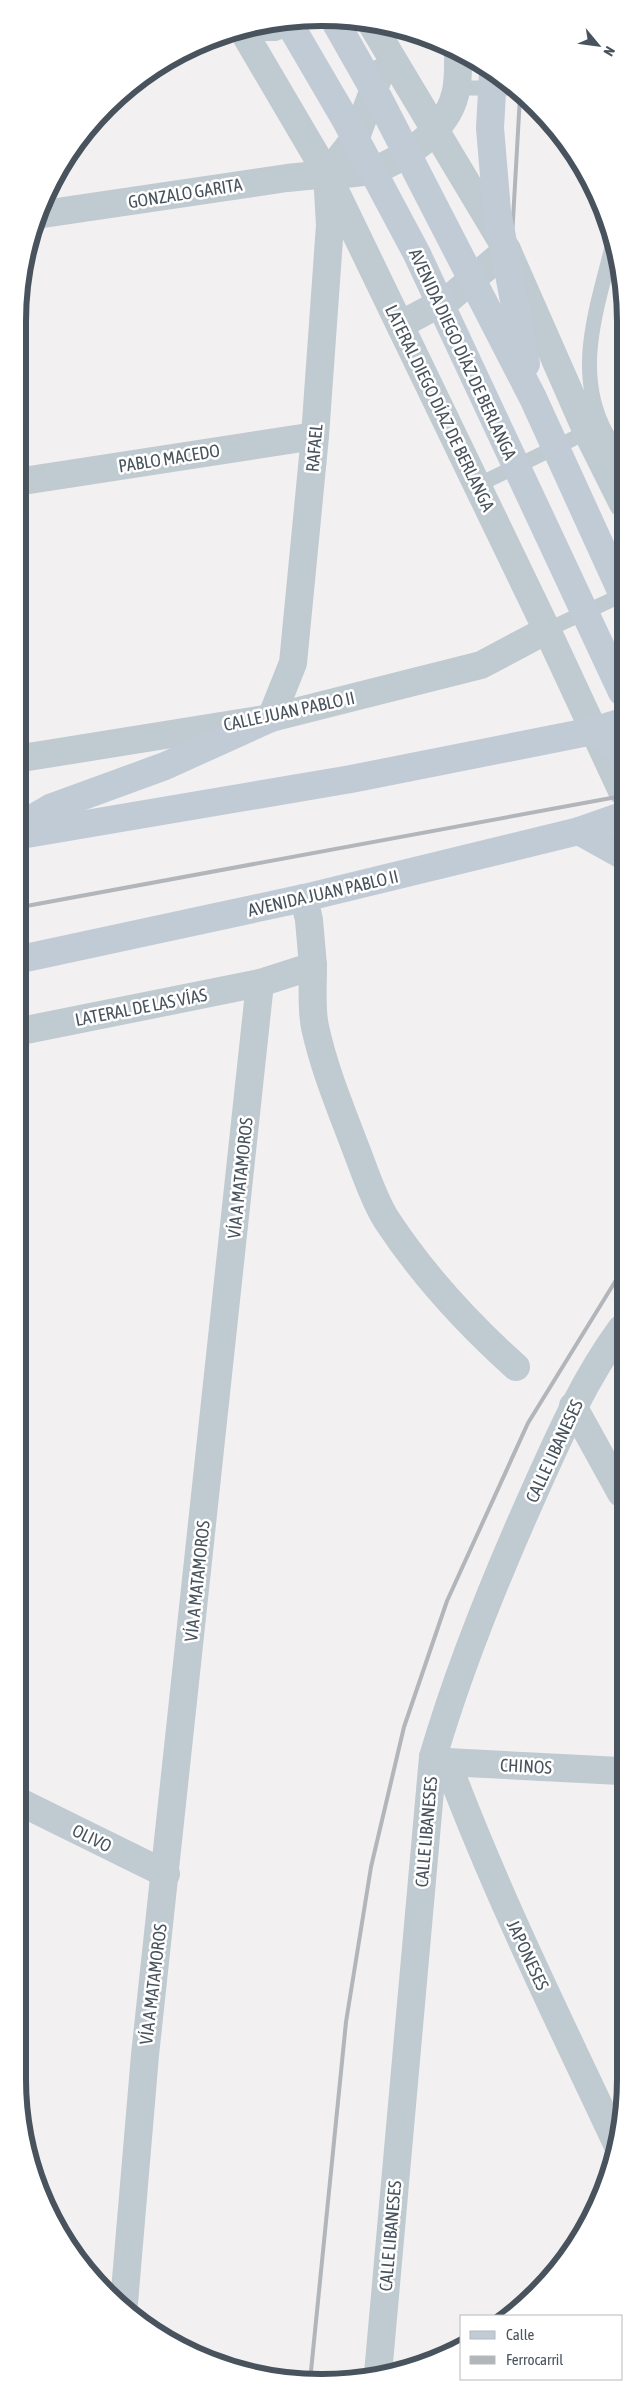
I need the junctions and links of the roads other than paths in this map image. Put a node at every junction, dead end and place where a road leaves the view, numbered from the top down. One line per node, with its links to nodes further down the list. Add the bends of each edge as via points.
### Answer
1 (338, 27): 17 (main road, bridge, via 379,99)
2 (292, 28): 30 (main road, AVENIDA DIEGO DÍAZ DE BERLANGA, bridge, via 417,254)
3 (246, 36): 11 (street, LATERAL DIEGO DÍAZ DE BERLANGA)
4 (389, 38): 9 (street); 10 (street, via 375,89)
5 (458, 60): 7 (street, GONZALO GARITA)
6 (498, 84): 7 (lane)
7 (457, 88): 9 (street, GONZALO GARITA, via 447,114)
8 (502, 88): 17 (main road, bridge, via 490,128 497,211)
9 (434, 130): 10 (street, via 393,119 373,124); 11 (street, GONZALO GARITA, via 410,152 392,162 352,174); 13 (street)
10 (356, 137): 11 (street)
11 (327, 174): 12 (street, GONZALO GARITA); 15 (street, LATERAL DIEGO DÍAZ DE BERLANGA); 19 (street, RAFAEL, via 330,225)
12 (47, 213)
13 (507, 250): 15 (street, via 450,298); 18 (street)
14 (610, 257): 20 (lane, via 588,351 589,380 606,434)
15 (400, 325): 23 (street, LATERAL DIEGO DÍAZ DE BERLANGA)
16 (471, 357): 21 (lane)
17 (533, 398): 25 (main road, bridge)
18 (587, 432): 21 (lane); 24 (street)
19 (315, 436): 22 (street, PABLO MACEDO); 31 (street, RAFAEL, via 293,663)
20 (617, 447)
21 (522, 464): 23 (lane); 27 (lane)
22 (26, 481)
23 (478, 485): 28 (street, LATERAL DIEGO DÍAZ DE BERLANGA)
24 (617, 494)
25 (617, 583)
26 (617, 596): 27 (lane)
27 (592, 609): 28 (lane); 29 (lane)
28 (547, 630): 31 (street, CALLE JUAN PABLO II, via 481,665); 33 (street, LATERAL DIEGO DÍAZ DE BERLANGA)
29 (607, 640)
30 (617, 681)
31 (271, 718): 35 (street, CALLE JUAN PABLO II); 38 (main road, via 165,766 50,808)
32 (617, 724): 33 (main road)
33 (593, 731): 34 (main road); 36 (street, LATERAL DIEGO DÍAZ DE BERLANGA); 40 (main road, via 341,780)
34 (617, 748)
35 (26, 757)
36 (617, 781)
37 (617, 818): 39 (main road, AVENIDA JUAN PABLO II)
38 (26, 823)
39 (579, 831): 41 (main road); 42 (main road, AVENIDA JUAN PABLO II)
40 (26, 834)
41 (617, 852)
42 (304, 898): 43 (main road, AVENIDA JUAN PABLO II); 44 (street)
43 (26, 958)
44 (313, 966): 45 (street); 48 (street, via 313,1011 320,1044 334,1090 385,1218 425,1273 480,1334)
45 (260, 983): 46 (street, LATERAL DE LAS VÍAS); 54 (street, VÍA A MATAMOROS)
46 (26, 1030)
47 (617, 1335): 49 (street, CALLE LIBANESES)
48 (516, 1367)
49 (573, 1406): 50 (street); 51 (street, CALLE LIBANESES, via 503,1562 451,1698)
50 (617, 1486)
51 (440, 1760): 52 (street, CHINOS); 55 (street, JAPONESES); 57 (street, CALLE LIBANESES)
52 (617, 1771)
53 (26, 1805): 54 (street, OLIVO)
54 (166, 1874): 56 (street, VÍA A MATAMOROS, via 145,2055)
55 (612, 2132)
56 (124, 2298)
57 (379, 2368)

